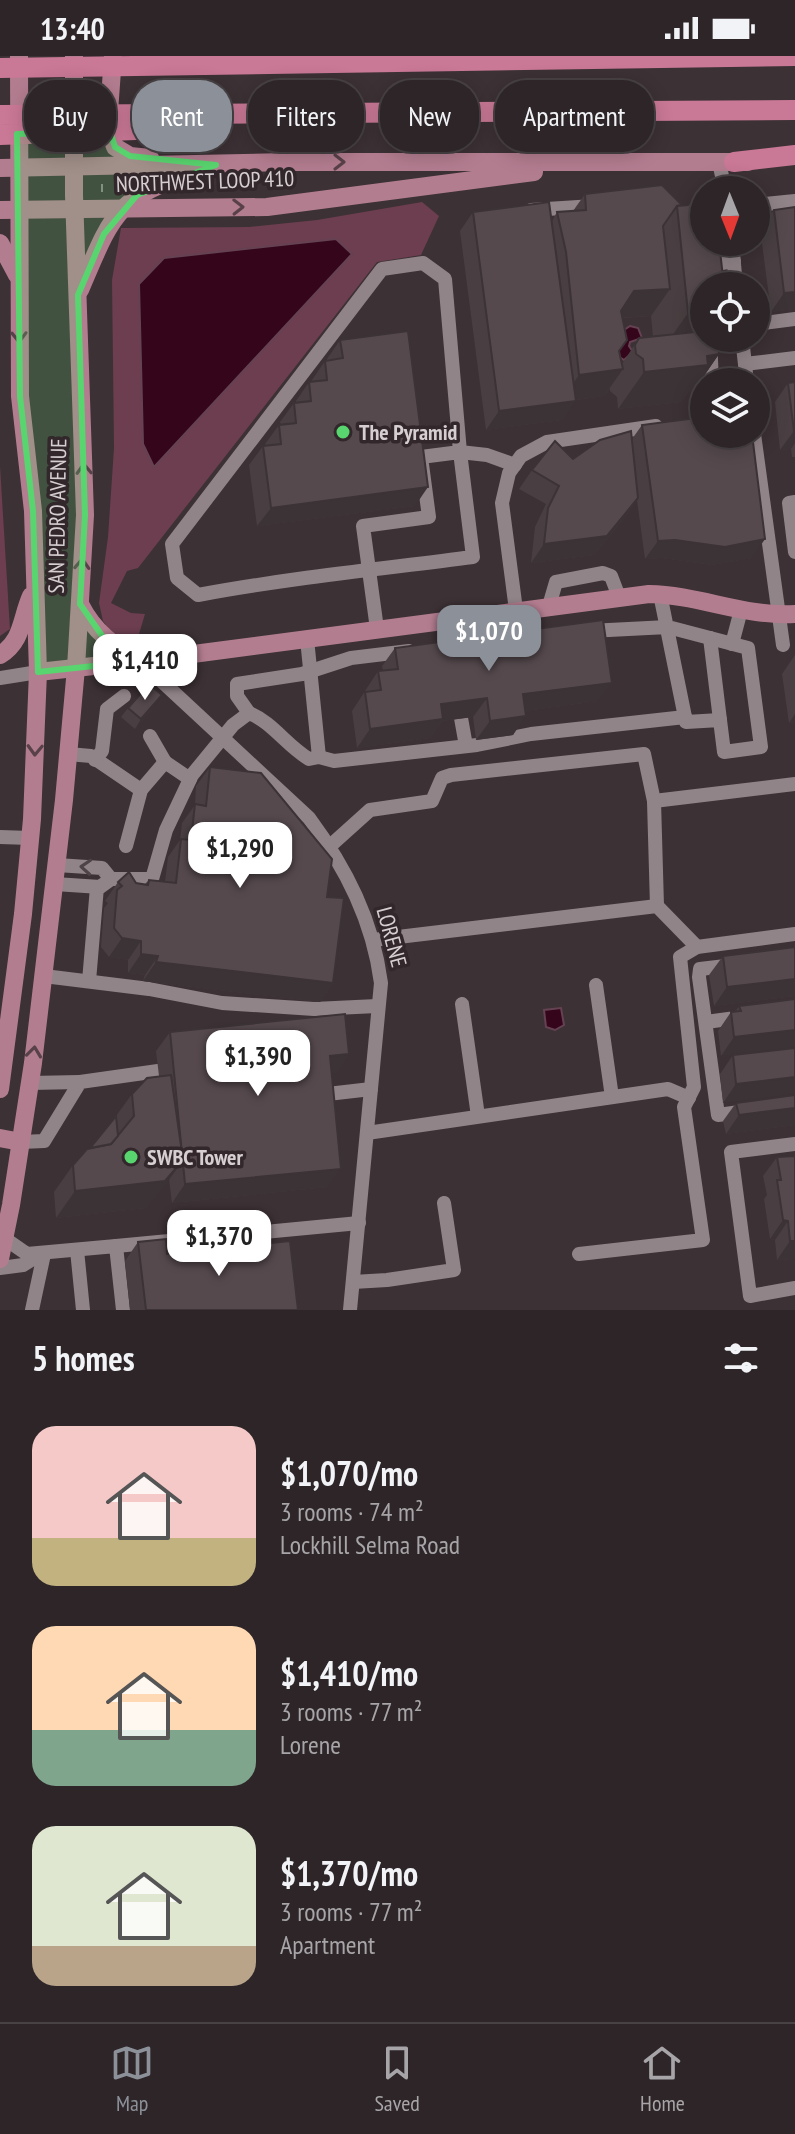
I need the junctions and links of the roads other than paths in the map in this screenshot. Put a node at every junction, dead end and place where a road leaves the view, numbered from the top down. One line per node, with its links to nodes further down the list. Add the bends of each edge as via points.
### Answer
1 (19, 56): 17 (main road, SAN PEDRO AVENUE)
2 (74, 56): 16 (main road, SAN PEDRO AVENUE)
3 (113, 56): 15 (main road, via 108,126 115,147 130,156)
4 (795, 56): 5 (highway)
5 (0, 68)
6 (795, 110): 8 (highway)
7 (0, 115): 9 (highway)
8 (232, 120)
9 (132, 121)
10 (132, 124): 11 (highway)
11 (0, 135)
12 (795, 158): 14 (highway)
13 (649, 161): 14 (main road, NORTHWEST LOOP 410); 15 (main road, NORTHWEST LOOP 410, one-way to 13); 22 (main road, NORTHWEST LOOP 410, one-way to 13, via 267,207 524,172)
14 (726, 162): 18 (street)
15 (216, 165): 16 (main road, NORTHWEST LOOP 410); 30 (main road, via 158,184 115,215)
16 (74, 168): 17 (main road, NORTHWEST LOOP 410); 30 (main road, SAN PEDRO AVENUE)
17 (8, 169): 29 (main road, SAN PEDRO AVENUE)
18 (726, 176)
19 (795, 201): 20 (street)
20 (770, 204)
21 (606, 205): 23 (street, via 529,210)
22 (0, 210)
23 (517, 224)
24 (0, 243): 29 (main road)
25 (733, 256): 26 (street)
26 (734, 261): 27 (street); 28 (street)
27 (701, 265)
28 (735, 272)
29 (18, 278): 45 (main road, SAN PEDRO AVENUE, one-way to 45, via 20,396)
30 (78, 295): 48 (main road, SAN PEDRO AVENUE, one-way to 30, via 85,515)
31 (795, 319): 32 (street)
32 (770, 322)
33 (744, 352): 35 (street)
34 (795, 358): 35 (street)
35 (745, 364): 36 (street)
36 (745, 368)
37 (677, 423): 40 (street, via 547,442)
38 (756, 448): 52 (street)
39 (460, 452): 40 (street); 44 (street, via 473,557); 44 (street, via 421,457 429,517 363,526); 44 (street, via 445,279 423,263 382,269 172,544 177,578 198,595)
40 (515, 465): 50 (street, via 502,503)
41 (795, 502): 42 (street, via 789,503)
42 (794, 536): 43 (street)
43 (795, 552)
44 (370, 571): 55 (street)
45 (35, 586): 61 (main road, via 18,637); 65 (main road, SAN PEDRO AVENUE)
46 (660, 594): 47 (main road); 51 (main road); 54 (street)
47 (619, 597): 49 (main road); 49 (street, via 611,576 603,573 556,582)
48 (80, 604): 62 (main road, via 103,637); 63 (main road, SAN PEDRO AVENUE)
49 (549, 606): 50 (main road)
50 (516, 610): 53 (main road)
51 (741, 610): 52 (main road); 59 (street)
52 (786, 614): 60 (street)
53 (448, 620): 55 (main road); 64 (street, via 446,649 351,658)
54 (668, 627): 56 (street); 57 (street); 69 (street)
55 (377, 629): 58 (main road)
56 (569, 633)
57 (710, 638): 59 (street); 71 (street)
58 (307, 639): 62 (main road); 64 (street)
59 (732, 644): 71 (street, via 748,648 761,747 724,752)
60 (783, 645)
61 (0, 655)
62 (140, 661): 63 (main road); 73 (street, LORENE)
63 (76, 668): 65 (main road); 75 (main road, SAN PEDRO AVENUE)
64 (311, 671): 68 (street, via 237,684 237,696); 76 (street)
65 (38, 672): 66 (street); 84 (main road, SAN PEDRO AVENUE, one-way to 84)
66 (0, 678)
67 (124, 696): 77 (street, via 107,709 102,751)
68 (249, 713): 73 (street); 76 (street, via 309,759)
69 (685, 717): 71 (street, via 686,722); 74 (street)
70 (461, 718): 74 (street)
71 (720, 720)
72 (150, 736): 78 (street)
73 (221, 738): 79 (street); 86 (street, LORENE, via 286,794)
74 (466, 746): 76 (street, via 334,761)
75 (68, 754): 77 (street); 87 (main road, SAN PEDRO AVENUE)
76 (319, 757)
77 (95, 760): 81 (street)
78 (165, 762): 79 (street); 81 (street)
79 (190, 779): 88 (street, via 166,830 152,879)
80 (795, 784): 82 (street)
81 (141, 790): 85 (street)
82 (654, 801): 86 (street, via 644,754 451,775 442,778 432,801 370,810); 91 (street)
83 (0, 837): 84 (street)
84 (30, 838): 96 (main road, SAN PEDRO AVENUE)
85 (126, 846)
86 (330, 846): 93 (street, LORENE, via 359,899)
87 (57, 865): 88 (street, one-way to 87, via 102,868); 89 (main road, SAN PEDRO AVENUE)
88 (111, 879): 90 (street)
89 (55, 884): 90 (street); 97 (main road, SAN PEDRO AVENUE)
90 (97, 887): 98 (street)
91 (657, 906): 93 (street); 94 (street)
92 (795, 934): 94 (street)
93 (373, 940): 101 (street, LORENE, via 381,983)
94 (697, 947): 111 (street, via 680,957 694,1087)
95 (747, 963): 103 (street, via 700,969)
96 (8, 973): 107 (main road, SAN PEDRO AVENUE)
97 (44, 976): 98 (street); 106 (main road, SAN PEDRO AVENUE, one-way to 97)
98 (89, 981): 101 (street, via 222,1003 314,1009)
99 (596, 985): 110 (street)
100 (462, 1004): 113 (street)
101 (377, 1006): 108 (street, LORENE)
102 (765, 1014): 103 (street)
103 (706, 1022): 112 (street, via 718,1066 718,1115)
104 (158, 1071): 105 (street)
105 (80, 1082): 106 (street); 116 (street, via 44,1141)
106 (30, 1083): 116 (main road, SAN PEDRO AVENUE)
107 (0, 1089)
108 (371, 1089): 109 (street); 114 (street, LORENE)
109 (319, 1095)
110 (612, 1097): 111 (street, via 668,1089); 113 (street)
111 (689, 1098): 125 (street, via 684,1107 703,1240)
112 (764, 1108)
113 (478, 1116): 114 (street)
114 (367, 1133): 120 (street, LORENE)
115 (0, 1138): 116 (main road)
116 (21, 1142): 118 (main road, SAN PEDRO AVENUE)
117 (795, 1144): 129 (street, via 731,1152 750,1296)
118 (7, 1183): 121 (main road, SAN PEDRO AVENUE)
119 (444, 1203): 128 (street, via 454,1270)
120 (359, 1223): 122 (street); 128 (street, LORENE)
121 (4, 1238): 124 (street, via 27,1254); 126 (main road, SAN PEDRO AVENUE)
122 (116, 1246): 123 (street); 132 (street)
123 (77, 1250): 124 (street); 131 (street)
124 (42, 1254): 127 (street, via 23,1265); 130 (street)
125 (579, 1254)
126 (0, 1259)
127 (0, 1268)
128 (353, 1282): 133 (street, LORENE)
129 (795, 1288)
130 (32, 1310)
131 (83, 1310)
132 (123, 1310)
133 (350, 1310)

